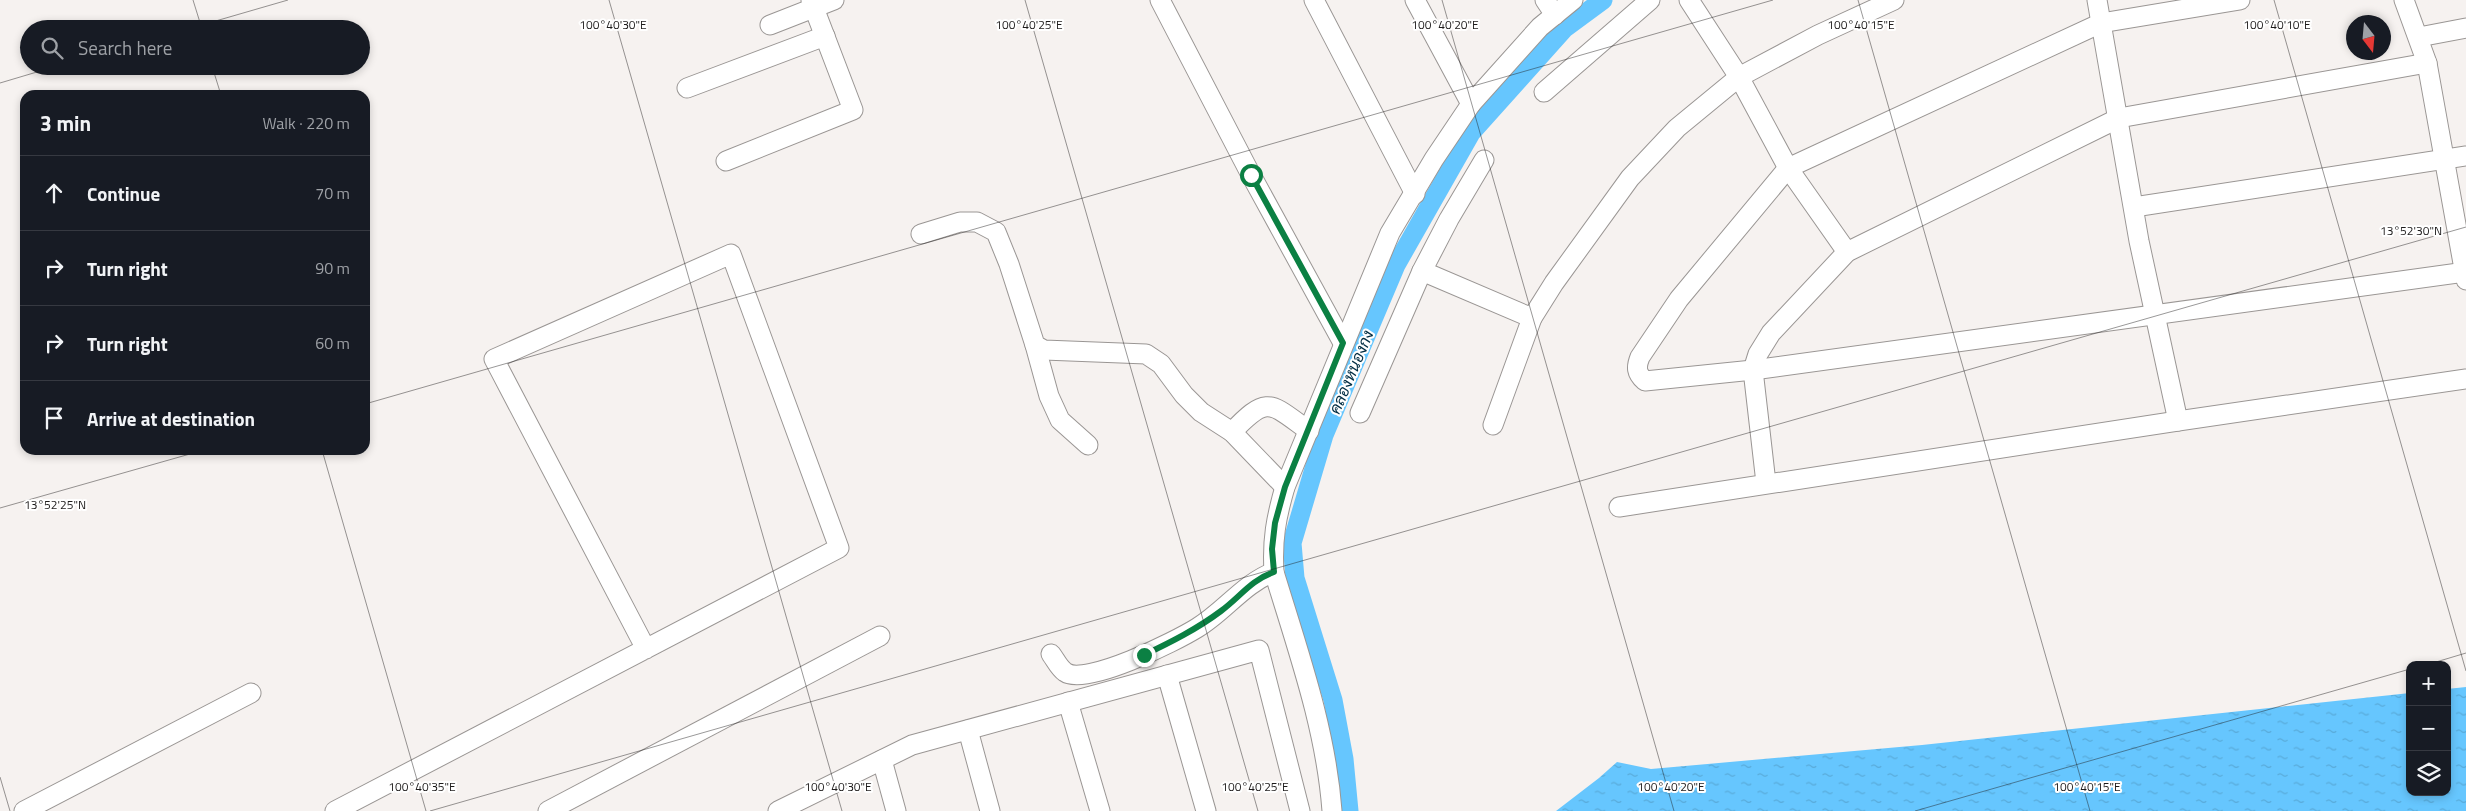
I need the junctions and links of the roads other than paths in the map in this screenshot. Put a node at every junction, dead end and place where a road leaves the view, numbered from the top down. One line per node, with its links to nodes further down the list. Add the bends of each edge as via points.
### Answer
1 (834, 0): 12 (street)
2 (1160, 0): 38 (street, via 1246,167)
3 (1314, 0): 30 (street)
4 (1415, 0): 23 (street)
5 (1573, 0): 13 (street)
6 (1650, 0): 22 (street)
7 (1689, 0): 20 (street)
8 (1894, 0): 20 (street)
9 (2097, 0): 14 (street)
10 (2240, 0): 14 (street)
11 (2404, 0): 18 (street)
12 (813, 4): 15 (street); 17 (street)
13 (1550, 8): 23 (street, via 1540,27)
14 (2101, 23): 24 (street); 29 (street)
15 (770, 25)
16 (2466, 28): 18 (street)
17 (825, 36): 21 (street); 28 (street, via 853,110)
18 (2419, 37): 19 (street)
19 (2427, 63): 24 (street); 27 (street)
20 (1739, 77): 29 (street); 37 (street, via 1677,128 1630,178 1581,243)
21 (687, 88)
22 (1544, 92)
23 (1471, 104): 30 (street)
24 (2119, 118): 31 (street); 33 (street)
25 (2466, 156): 27 (street)
26 (1484, 160): 34 (street)
27 (2444, 160): 31 (street); 35 (street)
28 (726, 161)
29 (1788, 168): 33 (street); 40 (street, via 1678,298 1654,333 1637,367 1638,375 1645,380)
30 (1415, 194): 38 (street, via 1390,233)
31 (2134, 207): 36 (street)
32 (921, 234): 39 (street, via 960,222 977,222 996,232)
33 (1847, 252): 40 (street, via 1771,333 1758,354)
34 (1422, 271): 37 (street); 42 (street)
35 (2466, 275): 36 (street)
36 (2156, 316): 40 (street); 43 (street)
37 (1532, 318): 44 (street)
38 (1343, 343): 45 (street)
39 (1035, 345): 46 (street, via 1044,350 1146,354 1161,364 1201,412); 47 (street, via 1060,420)
40 (1753, 370): 48 (street)
41 (2466, 379): 43 (street)
42 (1360, 413)
43 (2178, 421): 48 (street)
44 (1493, 425)
45 (1309, 431): 46 (street, via 1274,406 1263,406 1250,413); 49 (street)
46 (1232, 432): 49 (street)
47 (1088, 445)
48 (1766, 483): 50 (street)
49 (1285, 487): 51 (street, via 1275,523)
50 (1619, 507)
51 (1274, 572): 54 (street, via 1253,582 1224,609 1196,628 1136,658 1077,676 1064,672); 70 (street, via 1322,733)
52 (880, 636): 63 (street)
53 (646, 648): 53 (street, via 839,548 731,254 494,359); 62 (street)
54 (1051, 654)
55 (1167, 675): 57 (street); 68 (street); 69 (street, via 1259,650)
56 (251, 692): 61 (street)
57 (1068, 702): 58 (street); 67 (street)
58 (968, 730): 59 (street, via 912,745); 66 (street)
59 (882, 760): 60 (street); 65 (street)
60 (800, 806): 64 (street)
61 (24, 811)
62 (335, 811)
63 (548, 811)
64 (778, 811)
65 (896, 811)
66 (990, 811)
67 (1100, 811)
68 (1206, 811)
69 (1300, 811)
70 (1332, 811)

